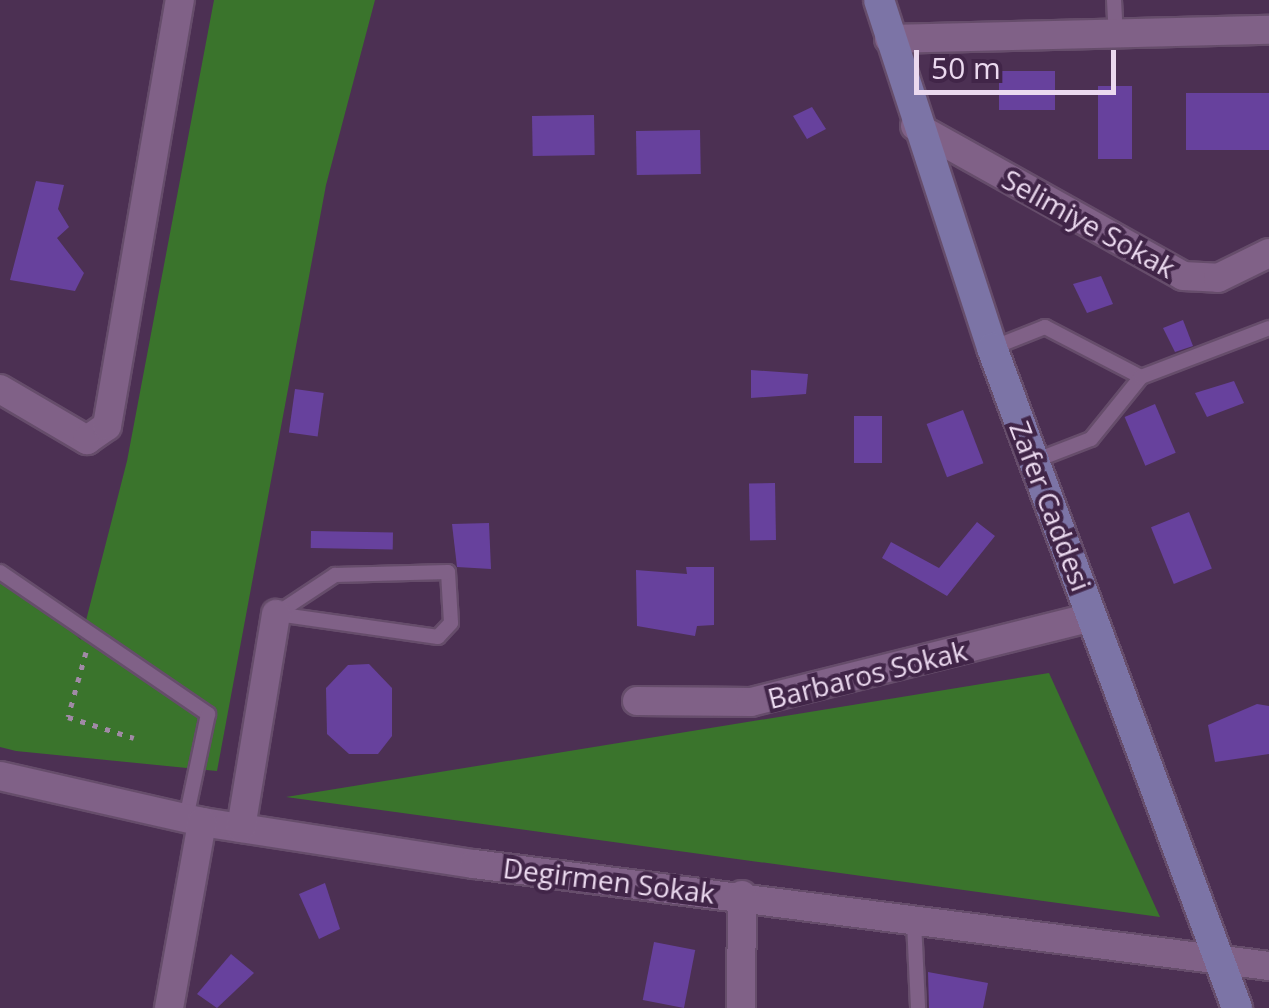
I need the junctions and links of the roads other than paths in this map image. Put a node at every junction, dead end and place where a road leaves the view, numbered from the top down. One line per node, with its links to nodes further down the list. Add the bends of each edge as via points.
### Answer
1 (180, 0): 12 (street, via 107,426 87,440)
2 (879, 0): 6 (street, Zafer Caddesi)
3 (1114, 0): 5 (lane)
4 (1269, 30): 5 (street)
5 (1116, 33): 6 (street)
6 (889, 40): 7 (street, Zafer Caddesi)
7 (915, 126): 8 (street, Selimiye Sokak, via 1182,276 1218,278); 10 (street, Zafer Caddesi)
8 (1269, 254)
9 (1269, 328): 11 (lane)
10 (992, 348): 11 (lane, via 1045,327); 13 (street, Zafer Caddesi)
11 (1141, 377): 13 (lane, via 1091,439)
12 (0, 389)
13 (1034, 461): 16 (street, Zafer Caddesi)
14 (0, 572): 19 (lane, via 208,714)
15 (276, 614): 15 (lane, via 438,637 450,623 448,572 335,576); 20 (street)
16 (1092, 617): 17 (street, Barbaros Sokak, via 751,702); 23 (street, Zafer Caddesi)
17 (637, 701)
18 (0, 776): 19 (street, Degirmen Sokak)
19 (194, 820): 20 (street, Degirmen Sokak); 25 (street)
20 (242, 828): 21 (street, Degirmen Sokak)
21 (742, 895): 22 (street, Degirmen Sokak); 26 (street)
22 (914, 922): 23 (street, Degirmen Sokak); 27 (lane)
23 (1221, 965): 24 (street, Degirmen Sokak); 28 (street, Zafer Caddesi)
24 (1269, 966)
25 (169, 1008)
26 (741, 1008)
27 (918, 1008)
28 (1237, 1008)

